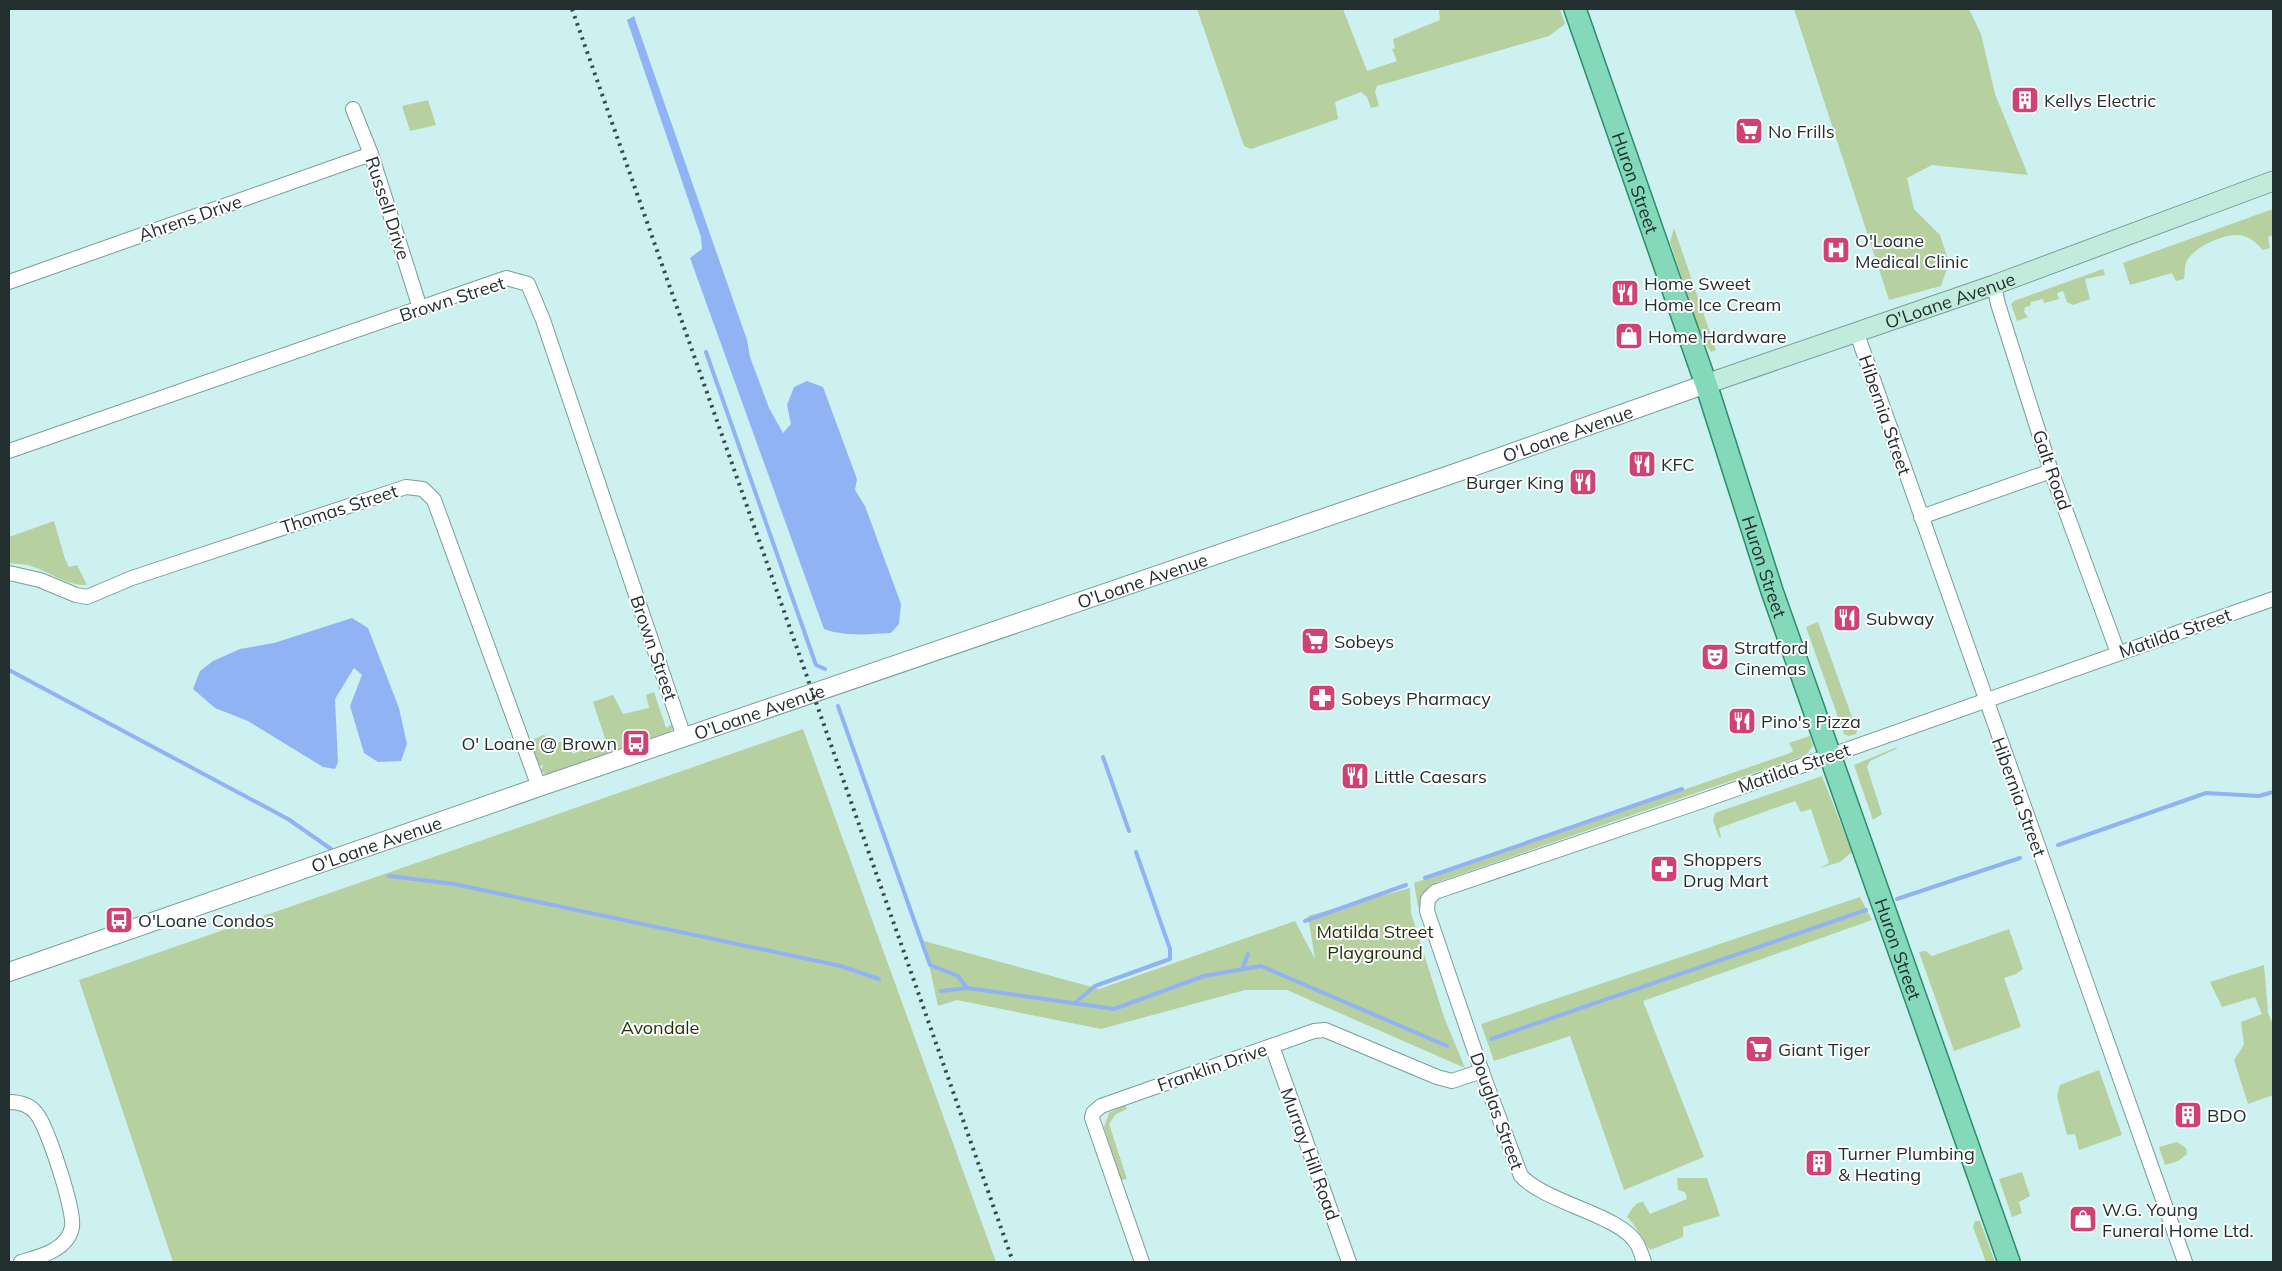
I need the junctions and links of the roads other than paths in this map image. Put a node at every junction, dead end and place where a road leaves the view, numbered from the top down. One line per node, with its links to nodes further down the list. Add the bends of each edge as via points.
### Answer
1 (1575, 9): 9 (main road, Huron Street)
2 (353, 109): 3 (street, Russell Drive)
3 (371, 154): 5 (street, Ahrens Drive); 7 (street, Russell Drive)
4 (2273, 181): 6 (main road, O'Loane Avenue)
5 (9, 282)
6 (1994, 285): 8 (main road, O'Loane Avenue); 11 (street, Galt Road)
7 (420, 308): 10 (street, Brown Street); 17 (street, Brown Street, via 506,278 528,284)
8 (1856, 331): 9 (main road, O'Loane Avenue); 12 (street, Hibernia Street)
9 (1706, 384): 17 (street, O'Loane Avenue, via 1461,472); 18 (main road, Huron Street, via 1772,591)
10 (9, 451)
11 (2051, 471): 12 (street); 15 (street, Galt Road)
12 (1921, 517): 16 (street, Hibernia Street)
13 (9, 574): 19 (street, Thomas Street, via 40,580 76,596 87,597 132,578 406,487 422,489 434,500)
14 (2273, 598): 15 (street, Matilda Street)
15 (2118, 653): 16 (street, Matilda Street)
16 (1985, 700): 18 (street, Matilda Street); 30 (street, Hibernia Street)
17 (684, 737): 19 (street, O'Loane Avenue)
18 (1830, 755): 20 (street, Matilda Street, via 1435,892); 29 (main road, Huron Street)
19 (539, 787): 21 (street, O'Loane Avenue)
20 (1428, 898): 23 (street, Douglas Street, via 1427,911)
21 (9, 972)
22 (1272, 1046): 23 (street, Franklin Drive, via 1325,1030 1444,1079 1452,1081); 26 (street, Franklin Drive, via 1101,1106 1092,1114); 27 (street, Murray Hill Road)
23 (1482, 1072): 28 (street, Douglas Street, via 1521,1176 1543,1192 1620,1228 1638,1244)
24 (9, 1102): 25 (street, via 26,1104 44,1124 70,1207 72,1227 58,1248)
25 (21, 1262)
26 (1142, 1262)
27 (1349, 1262)
28 (1644, 1262)
29 (2009, 1262)
30 (2185, 1262)

